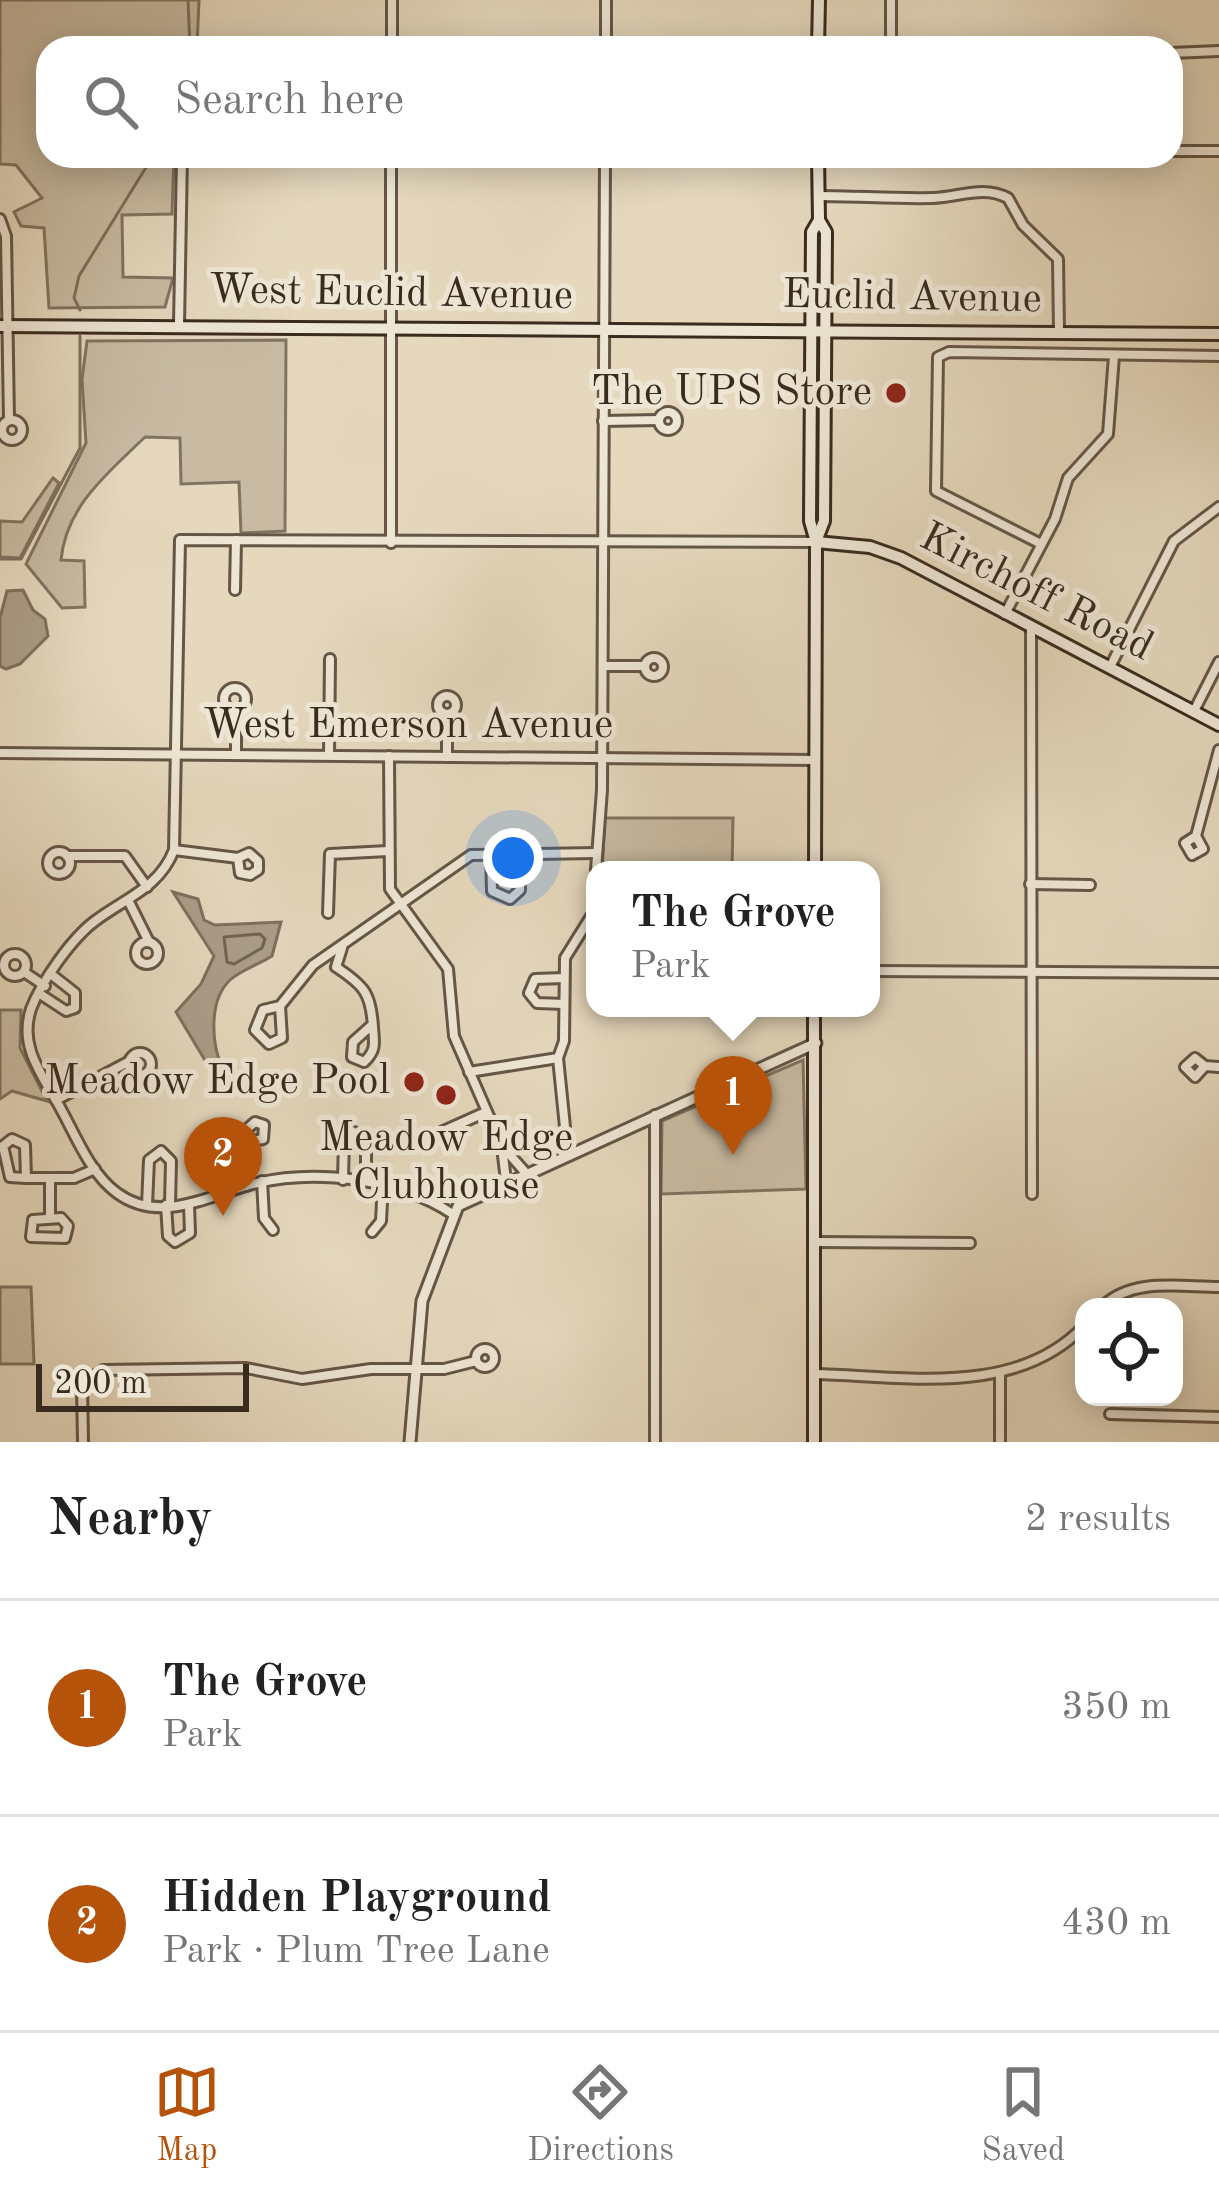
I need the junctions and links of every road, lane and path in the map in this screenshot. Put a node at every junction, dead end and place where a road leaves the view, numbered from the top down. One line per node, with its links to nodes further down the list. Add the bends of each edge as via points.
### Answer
1 (392, 0): 5 (street)
2 (605, 0): 6 (street)
3 (819, 0): 7 (main road)
4 (891, 0): 8 (street)
5 (392, 36)
6 (605, 36)
7 (818, 36)
8 (890, 36)
9 (1219, 51): 10 (street)
10 (1183, 52)
11 (1183, 151): 12 (street)
12 (1219, 152)
13 (182, 168): 20 (street)
14 (392, 168): 22 (street)
15 (605, 168): 23 (street)
16 (818, 168): 17 (main road)
17 (818, 196): 19 (main road); 26 (street, via 941,198 983,190 1008,198 1058,259)
18 (0, 219): 21 (street)
19 (819, 220): 24 (main road, via 812,232); 25 (main road, via 826,232)
20 (179, 325): 21 (main road); 22 (main road, West Euclid Avenue)
21 (4, 326): 30 (street)
22 (391, 328): 23 (main road, West Euclid Avenue); 37 (street)
23 (603, 329): 24 (main road, Euclid Avenue); 33 (street)
24 (810, 331): 25 (main road, Euclid Avenue); 36 (main road)
25 (826, 331): 26 (main road, Euclid Avenue); 36 (main road, via 824,521)
26 (1059, 333): 27 (main road, Euclid Avenue)
27 (1219, 334)
28 (1114, 356): 29 (street); 39 (street, via 1108,434 1068,478); 39 (street, via 949,352 935,361 936,491)
29 (1219, 356)
30 (3, 399): 31 (street)
31 (9, 420)
32 (659, 420): 33 (street)
33 (603, 421): 38 (street)
34 (1219, 507): 47 (street, via 1174,542)
35 (236, 540): 37 (street); 40 (street); 55 (street, via 180,540)
36 (816, 542): 38 (street); 41 (main road, Kirchoff Road, via 901,558); 60 (main road)
37 (391, 543): 38 (street)
38 (603, 543): 45 (street)
39 (1040, 544): 41 (street)
40 (236, 590)
41 (1004, 615): 42 (main road, Kirchoff Road)
42 (1031, 630): 47 (main road, Kirchoff Road); 71 (street)
43 (330, 659): 56 (street)
44 (1219, 662): 49 (street)
45 (603, 666): 46 (street); 59 (street)
46 (645, 666)
47 (1110, 668): 49 (main road, Kirchoff Road)
48 (236, 710): 54 (street)
49 (1194, 711): 51 (main road, Kirchoff Road)
50 (448, 714): 58 (street)
51 (1219, 724)
52 (1219, 750): 61 (street)
53 (0, 753): 55 (street, West Emerson Avenue)
54 (236, 753): 55 (street, West Emerson Avenue); 56 (street, West Emerson Avenue)
55 (177, 754): 62 (street)
56 (329, 755): 57 (street, West Emerson Avenue)
57 (389, 756): 58 (street, West Emerson Avenue); 63 (street)
58 (448, 757): 59 (street, West Emerson Avenue)
59 (602, 757): 60 (street, West Emerson Avenue); 65 (street)
60 (815, 760): 70 (main road)
61 (1196, 836)
62 (175, 850): 68 (street); 73 (street)
63 (388, 850): 75 (street); 76 (street, via 330,854)
64 (520, 853): 65 (street); 66 (street); 66 (street, via 520,890 510,898 492,891)
65 (596, 853): 69 (street)
66 (491, 854): 75 (street, via 471,855)
67 (68, 856): 73 (street, via 125,856)
68 (238, 857)
69 (596, 861)
70 (814, 861)
71 (1030, 884): 72 (street); 84 (street)
72 (1090, 885)
73 (147, 887): 74 (street)
74 (128, 900): 78 (street); 86 (street, via 85,929)
75 (398, 906): 79 (street); 98 (street, via 448,969 451,1020)
76 (328, 913)
77 (586, 924): 87 (street, via 567,953)
78 (149, 942)
79 (342, 947): 80 (street); 81 (street)
80 (323, 960): 81 (street); 90 (street)
81 (336, 967): 92 (street, via 370,995)
82 (880, 971): 84 (street)
83 (24, 972): 88 (street)
84 (1028, 973): 85 (street); 116 (street)
85 (1219, 973)
86 (52, 975): 88 (street); 88 (street, via 75,993 75,1008 66,1011)
87 (564, 978): 89 (street); 89 (street, via 535,979 529,993 537,1003)
88 (42, 990): 99 (street, via 27,1024 28,1047)
89 (564, 1004): 94 (street)
90 (280, 1006): 90 (street, via 263,1010 255,1030 268,1044 281,1038)
91 (815, 1017): 93 (main road)
92 (372, 1025): 92 (street, via 353,1042 357,1061 374,1050)
93 (816, 1043): 101 (street); 124 (main road)
94 (558, 1058): 98 (street); 102 (street)
95 (128, 1062): 99 (street)
96 (1204, 1066): 97 (street)
97 (1219, 1067)
98 (469, 1072): 100 (street)
99 (56, 1100): 106 (street)
100 (486, 1112): 104 (street); 105 (street)
101 (655, 1114): 107 (street); 137 (street)
102 (565, 1127)
103 (247, 1142): 115 (street)
104 (410, 1146)
105 (502, 1146): 107 (street); 113 (street)
106 (94, 1169): 109 (street); 117 (street, via 115,1192)
107 (525, 1172): 113 (street)
108 (26, 1178): 108 (street, via 25,1145 12,1139 3,1146 4,1170); 109 (street)
109 (50, 1179): 121 (street)
110 (343, 1180): 111 (street); 111 (street, via 344,1139 357,1131 366,1140); 112 (street)
111 (366, 1180): 114 (street)
112 (262, 1181): 115 (street); 122 (street)
113 (506, 1181): 120 (street)
114 (383, 1183): 120 (street); 123 (street, via 381,1221)
115 (246, 1186): 119 (street)
116 (1032, 1194)
117 (147, 1204): 118 (street); 118 (street, via 149,1160 161,1151 171,1161)
118 (168, 1205): 119 (street); 119 (street, via 175,1242 190,1233)
119 (189, 1205)
120 (451, 1213): 130 (street, via 422,1301)
121 (50, 1218): 121 (street, via 67,1222 65,1238 31,1237 33,1220)
122 (273, 1231)
123 (372, 1232)
124 (815, 1242): 125 (street); 131 (main road)
125 (970, 1243)
126 (1219, 1287): 127 (street, via 1141,1286)
127 (1112, 1298)
128 (1075, 1332): 132 (street)
129 (476, 1361): 130 (street)
130 (412, 1368): 135 (street, via 302,1379 246,1368 103,1370 86,1376 80,1396); 136 (street)
131 (814, 1374): 132 (street); 138 (main road)
132 (1000, 1375): 139 (street)
133 (1110, 1414): 134 (street)
134 (1219, 1417)
135 (83, 1442)
136 (410, 1442)
137 (655, 1442)
138 (814, 1442)
139 (1000, 1442)

